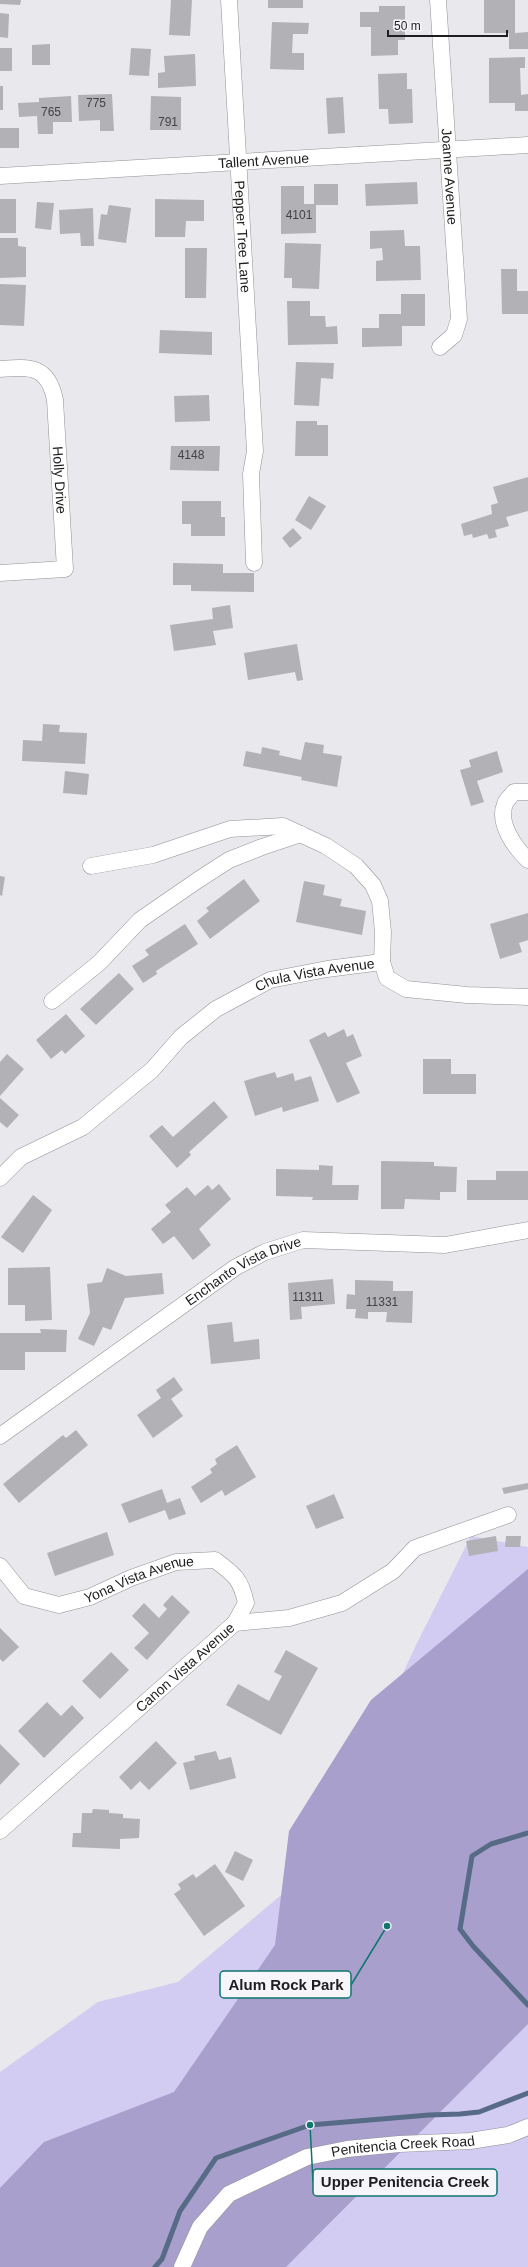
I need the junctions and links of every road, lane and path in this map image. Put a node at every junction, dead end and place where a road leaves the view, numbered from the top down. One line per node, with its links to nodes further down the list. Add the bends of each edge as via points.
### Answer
1 (229, 0): 5 (street, Pepper Tree Lane)
2 (438, 0): 4 (street, Joanne Avenue)
3 (528, 145): 4 (street, Tallent Avenue)
4 (446, 150): 5 (street, Tallent Avenue); 7 (street, Joanne Avenue, via 458,319 454,335)
5 (238, 161): 6 (street, Tallent Avenue); 9 (street, Pepper Tree Lane, via 255,451 250,474)
6 (0, 176)
7 (440, 347)
8 (0, 369): 10 (street, Holly Drive, via 37,370 46,376 52,387 65,569)
9 (254, 563)
10 (0, 573)
11 (528, 792): 13 (street, via 514,792 504,805 504,824 517,850)
12 (301, 834): 14 (street, Chula Vista Avenue, via 283,826 230,829 153,855); 15 (street, Chula Vista Avenue, via 326,846 356,866 373,885 380,901); 17 (street, via 229,860 198,880 140,920 99,963)
13 (528, 860)
14 (91, 866)
15 (382, 962): 16 (street, via 387,978 406,989 467,995); 18 (street, Chula Vista Avenue, via 270,980 216,1009 181,1037 152,1070 83,1127 21,1157)
16 (528, 996)
17 (52, 1001)
18 (0, 1178)
19 (528, 1230): 20 (street, Enchanto Vista Drive, via 446,1245 303,1240 265,1252 236,1267)
20 (0, 1436)
21 (508, 1515): 23 (street, Canon Vista Avenue, via 416,1548 393,1571 342,1603 289,1618)
22 (0, 1566): 23 (street, Yona Vista Avenue, via 24,1596 59,1605 90,1597 131,1578 176,1562 215,1560 236,1576 242,1586 246,1603)
23 (235, 1623): 24 (street, Canon Vista Avenue)
24 (0, 1831)
25 (528, 2127): 26 (street, Penitencia Creek Road, via 508,2135 470,2141 399,2144 307,2157 229,2194 200,2227)
26 (182, 2267)

